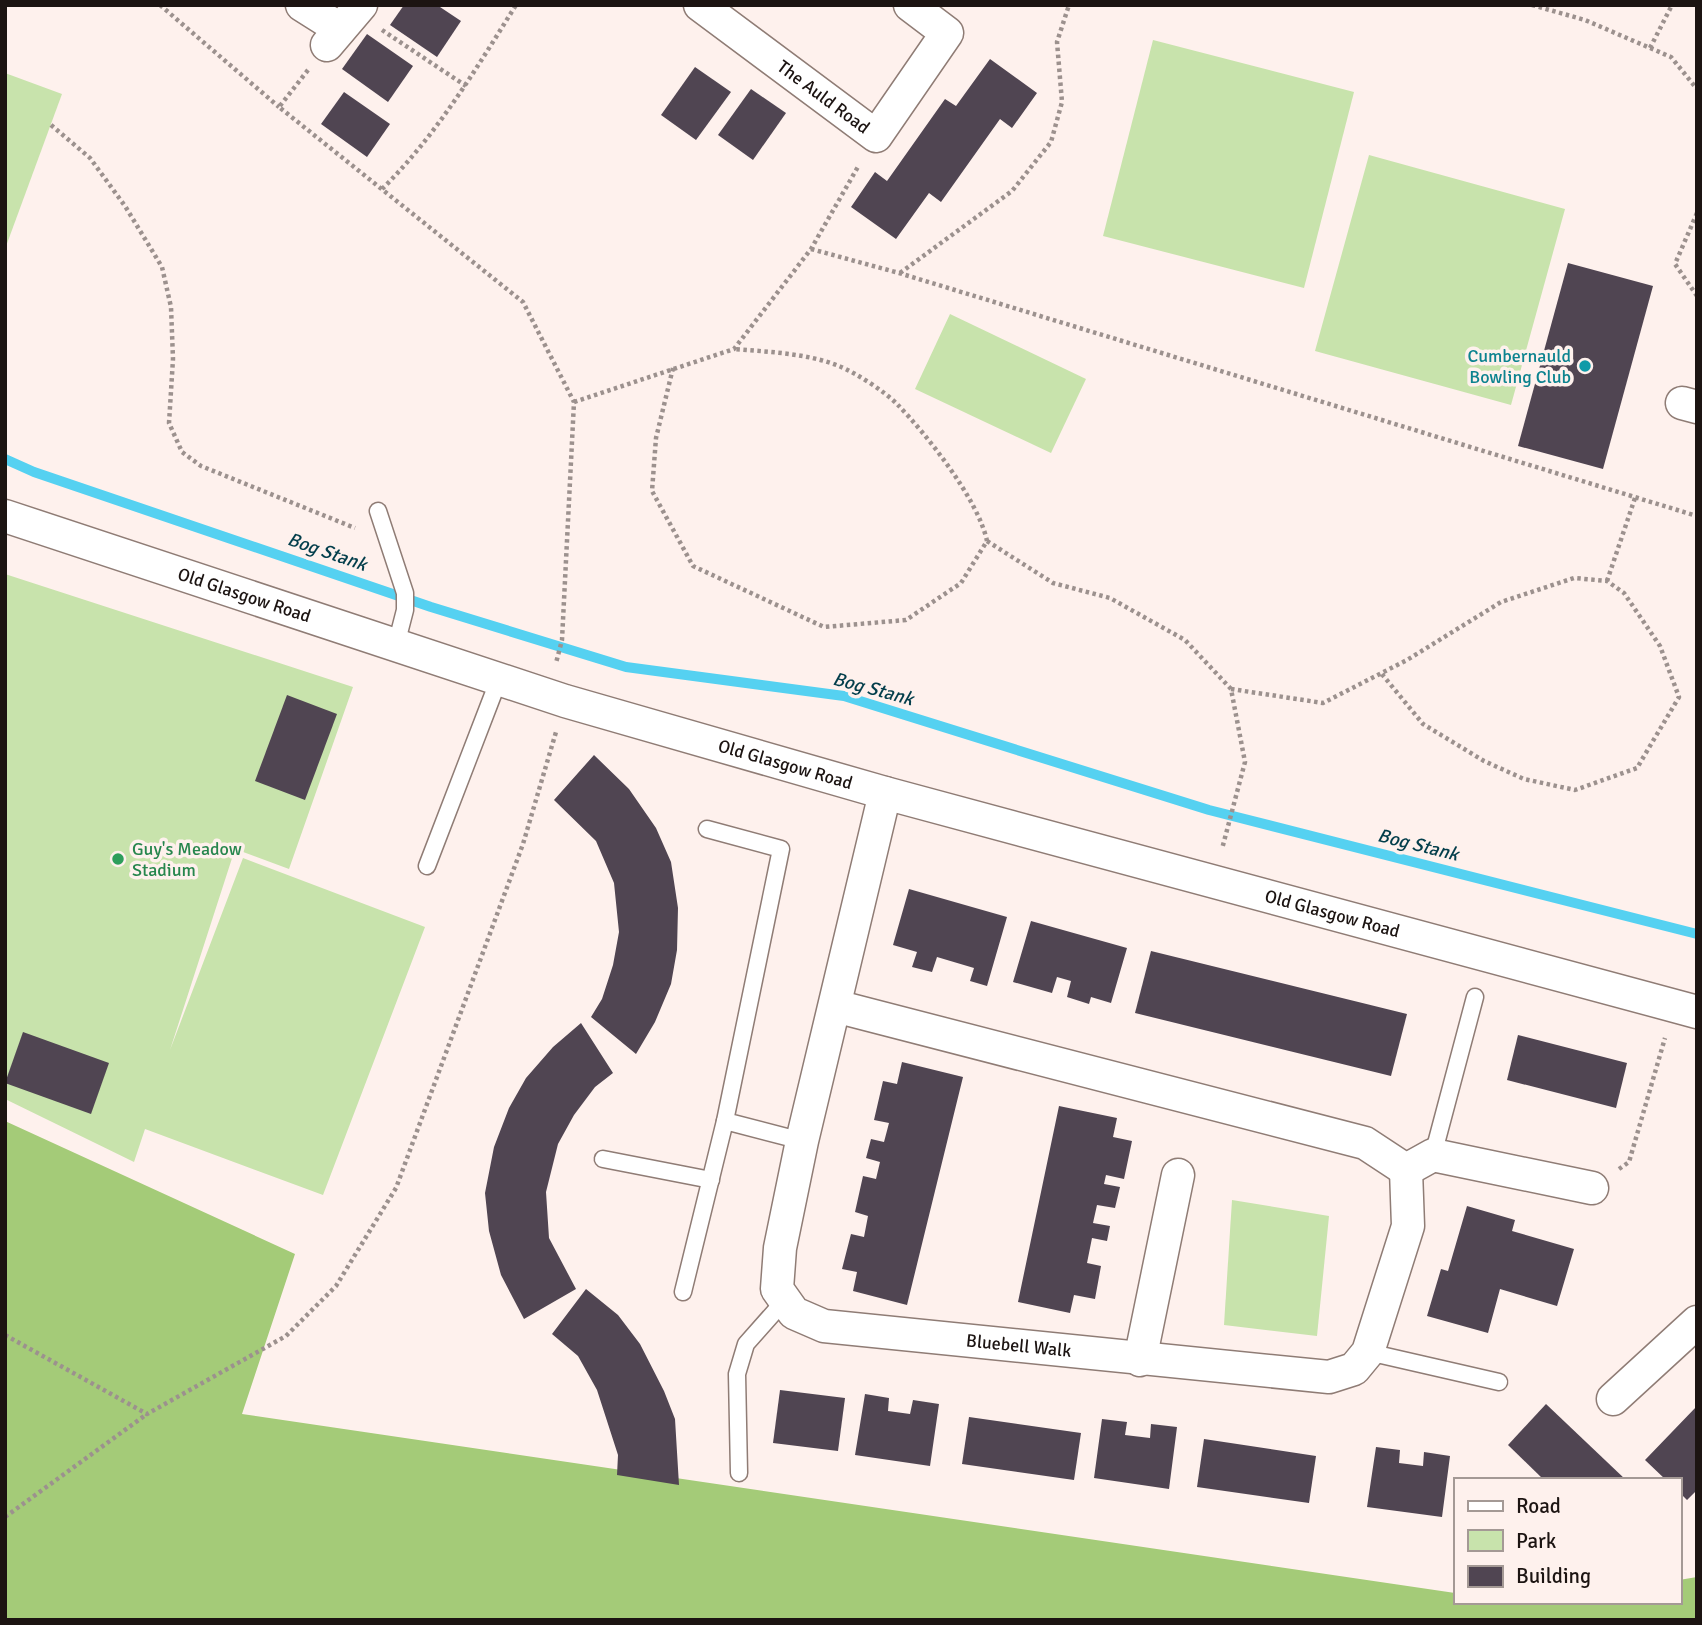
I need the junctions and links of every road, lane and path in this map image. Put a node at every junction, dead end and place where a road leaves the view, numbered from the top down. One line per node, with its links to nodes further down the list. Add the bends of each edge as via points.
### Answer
1 (160, 5): 14 (path)
2 (302, 5): 9 (street)
3 (516, 5): 12 (path)
4 (700, 5): 16 (street, The Auld Road)
5 (910, 5): 16 (street, The Auld Road, via 947,33)
6 (1069, 5): 20 (path, via 1058,42 1062,102 1051,142 1012,191)
7 (1532, 5): 10 (path, via 1585,20)
8 (1672, 5): 10 (path)
9 (346, 23): 12 (path)
10 (1650, 48): 13 (path, via 1671,57)
11 (300, 81): 14 (path)
12 (466, 86): 17 (path)
13 (1697, 89)
14 (279, 107): 17 (path)
15 (51, 125): 30 (path, via 90,158 162,267 173,359 169,423 182,452 201,466)
16 (876, 136): 19 (path)
17 (382, 189): 24 (path, via 523,302)
18 (1697, 213): 21 (path, via 1675,264)
19 (811, 249): 20 (path); 22 (path)
20 (899, 273): 25 (path)
21 (1697, 296)
22 (734, 349): 23 (path); 29 (path, via 794,354 836,365 896,402 951,470 983,524)
23 (673, 369): 24 (path); 29 (path, via 656,438 652,491 693,566 824,627 906,621 961,583)
24 (574, 402): 33 (path)
25 (1635, 498): 28 (path); 31 (path)
26 (378, 511): 30 (lane)
27 (5, 516): 32 (street, Old Glasgow Road)
28 (1697, 516)
29 (987, 541): 36 (path, via 1054,583 1110,598 1185,640)
30 (388, 542): 32 (lane, via 405,593)
31 (1606, 581): 34 (path, via 1574,578 1501,602); 34 (path, via 1624,593 1660,646 1679,697 1637,768 1575,790 1524,779 1423,724)
32 (396, 645): 35 (street, Old Glasgow Road)
33 (558, 657)
34 (1381, 673): 36 (path, via 1323,703)
35 (499, 680): 37 (street, Old Glasgow Road); 41 (lane)
36 (1231, 689): 40 (path, via 1245,762)
37 (565, 701): 38 (street, Old Glasgow Road); 61 (path, via 523,844 396,1188 336,1286 286,1336)
38 (885, 793): 43 (street); 44 (street, Old Glasgow Road)
39 (707, 829): 45 (lane, via 781,849)
40 (1227, 832)
41 (427, 866)
42 (1475, 997): 47 (lane)
43 (835, 1006): 46 (street); 49 (street, via 1365,1143)
44 (1686, 1009): 52 (path, via 1629,1162)
45 (725, 1121): 46 (lane); 51 (lane)
46 (802, 1141): 54 (street, via 780,1248 777,1289)
47 (1433, 1155): 49 (street); 52 (street)
48 (603, 1159): 51 (lane)
49 (1406, 1171): 57 (street, via 1408,1226)
50 (1178, 1175): 58 (street)
51 (711, 1180): 53 (lane)
52 (1592, 1188)
53 (683, 1292)
54 (785, 1300): 58 (street, Bluebell Walk, via 794,1313 824,1326); 62 (lane, via 746,1344 737,1374)
55 (1697, 1322): 60 (street)
56 (5, 1335): 61 (path)
57 (1368, 1352): 58 (street, Bluebell Walk, via 1354,1369 1329,1377); 59 (lane)
58 (1140, 1360)
59 (1499, 1382)
60 (1613, 1399)
61 (147, 1414): 63 (path)
62 (738, 1473)
63 (5, 1517)

